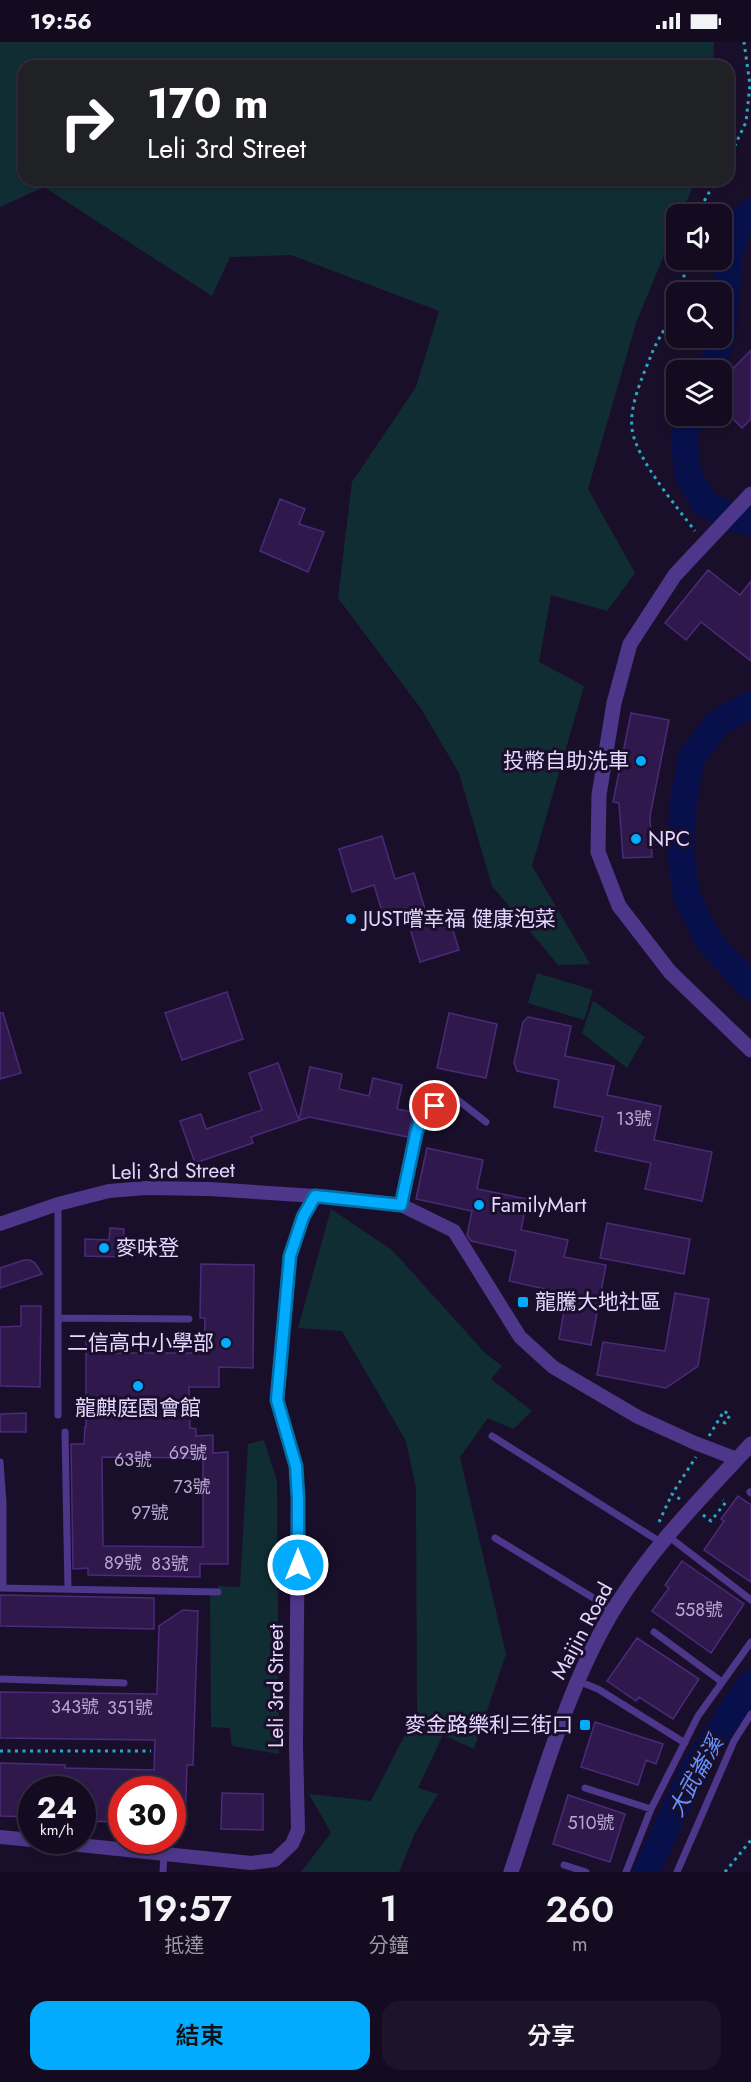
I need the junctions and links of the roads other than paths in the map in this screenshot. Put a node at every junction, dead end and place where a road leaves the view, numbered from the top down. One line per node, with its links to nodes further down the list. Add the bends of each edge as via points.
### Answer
1 (751, 494): 2 (street, via 675,575 630,644 614,703 599,795 598,852 620,906 662,963)
2 (751, 1050)
3 (486, 1122): 6 (lane, via 449,1093 422,1116)
4 (315, 1196): 5 (street, Leli 3rd Street, via 146,1188 109,1191); 6 (street, Leli 3rd Street); 36 (street, Leli 3rd Street, via 290,1256 277,1400 296,1466 298,1498 297,1830 292,1844 275,1860 251,1863)
5 (58, 1204): 7 (street, Leli 3rd Street); 8 (lane)
6 (401, 1205): 14 (street, Leli 3rd Street, via 454,1231 520,1337 553,1367 638,1417)
7 (0, 1224)
8 (58, 1318): 9 (lane); 10 (lane)
9 (189, 1319)
10 (58, 1415)
11 (65, 1432): 20 (lane)
12 (492, 1436): 18 (lane)
13 (751, 1444): 14 (street, Maijin Road)
14 (737, 1459): 18 (street, Maijin Road)
15 (0, 1462): 16 (lane)
16 (1, 1503): 19 (lane)
17 (495, 1538): 23 (lane)
18 (665, 1540): 22 (lane); 23 (street, Maijin Road)
19 (1, 1588): 20 (lane)
20 (68, 1589): 21 (lane)
21 (218, 1592)
22 (751, 1600)
23 (613, 1610): 27 (street, Maijin Road)
24 (654, 1632): 29 (lane)
25 (751, 1641): 29 (lane)
26 (0, 1679): 28 (lane)
27 (578, 1681): 31 (lane, via 598,1689); 39 (street, Maijin Road)
28 (124, 1683)
29 (722, 1683): 31 (lane)
30 (751, 1714): 42 (lane, via 734,1740)
31 (685, 1743): 33 (lane)
32 (585, 1788): 33 (lane)
33 (651, 1809): 41 (lane)
34 (0, 1837): 35 (street, Leli 3rd Street)
35 (18, 1839)
36 (164, 1854): 38 (lane)
37 (564, 1865): 40 (lane)
38 (163, 1872)
39 (511, 1872)
40 (586, 1872)
41 (626, 1872)
42 (676, 1872)

